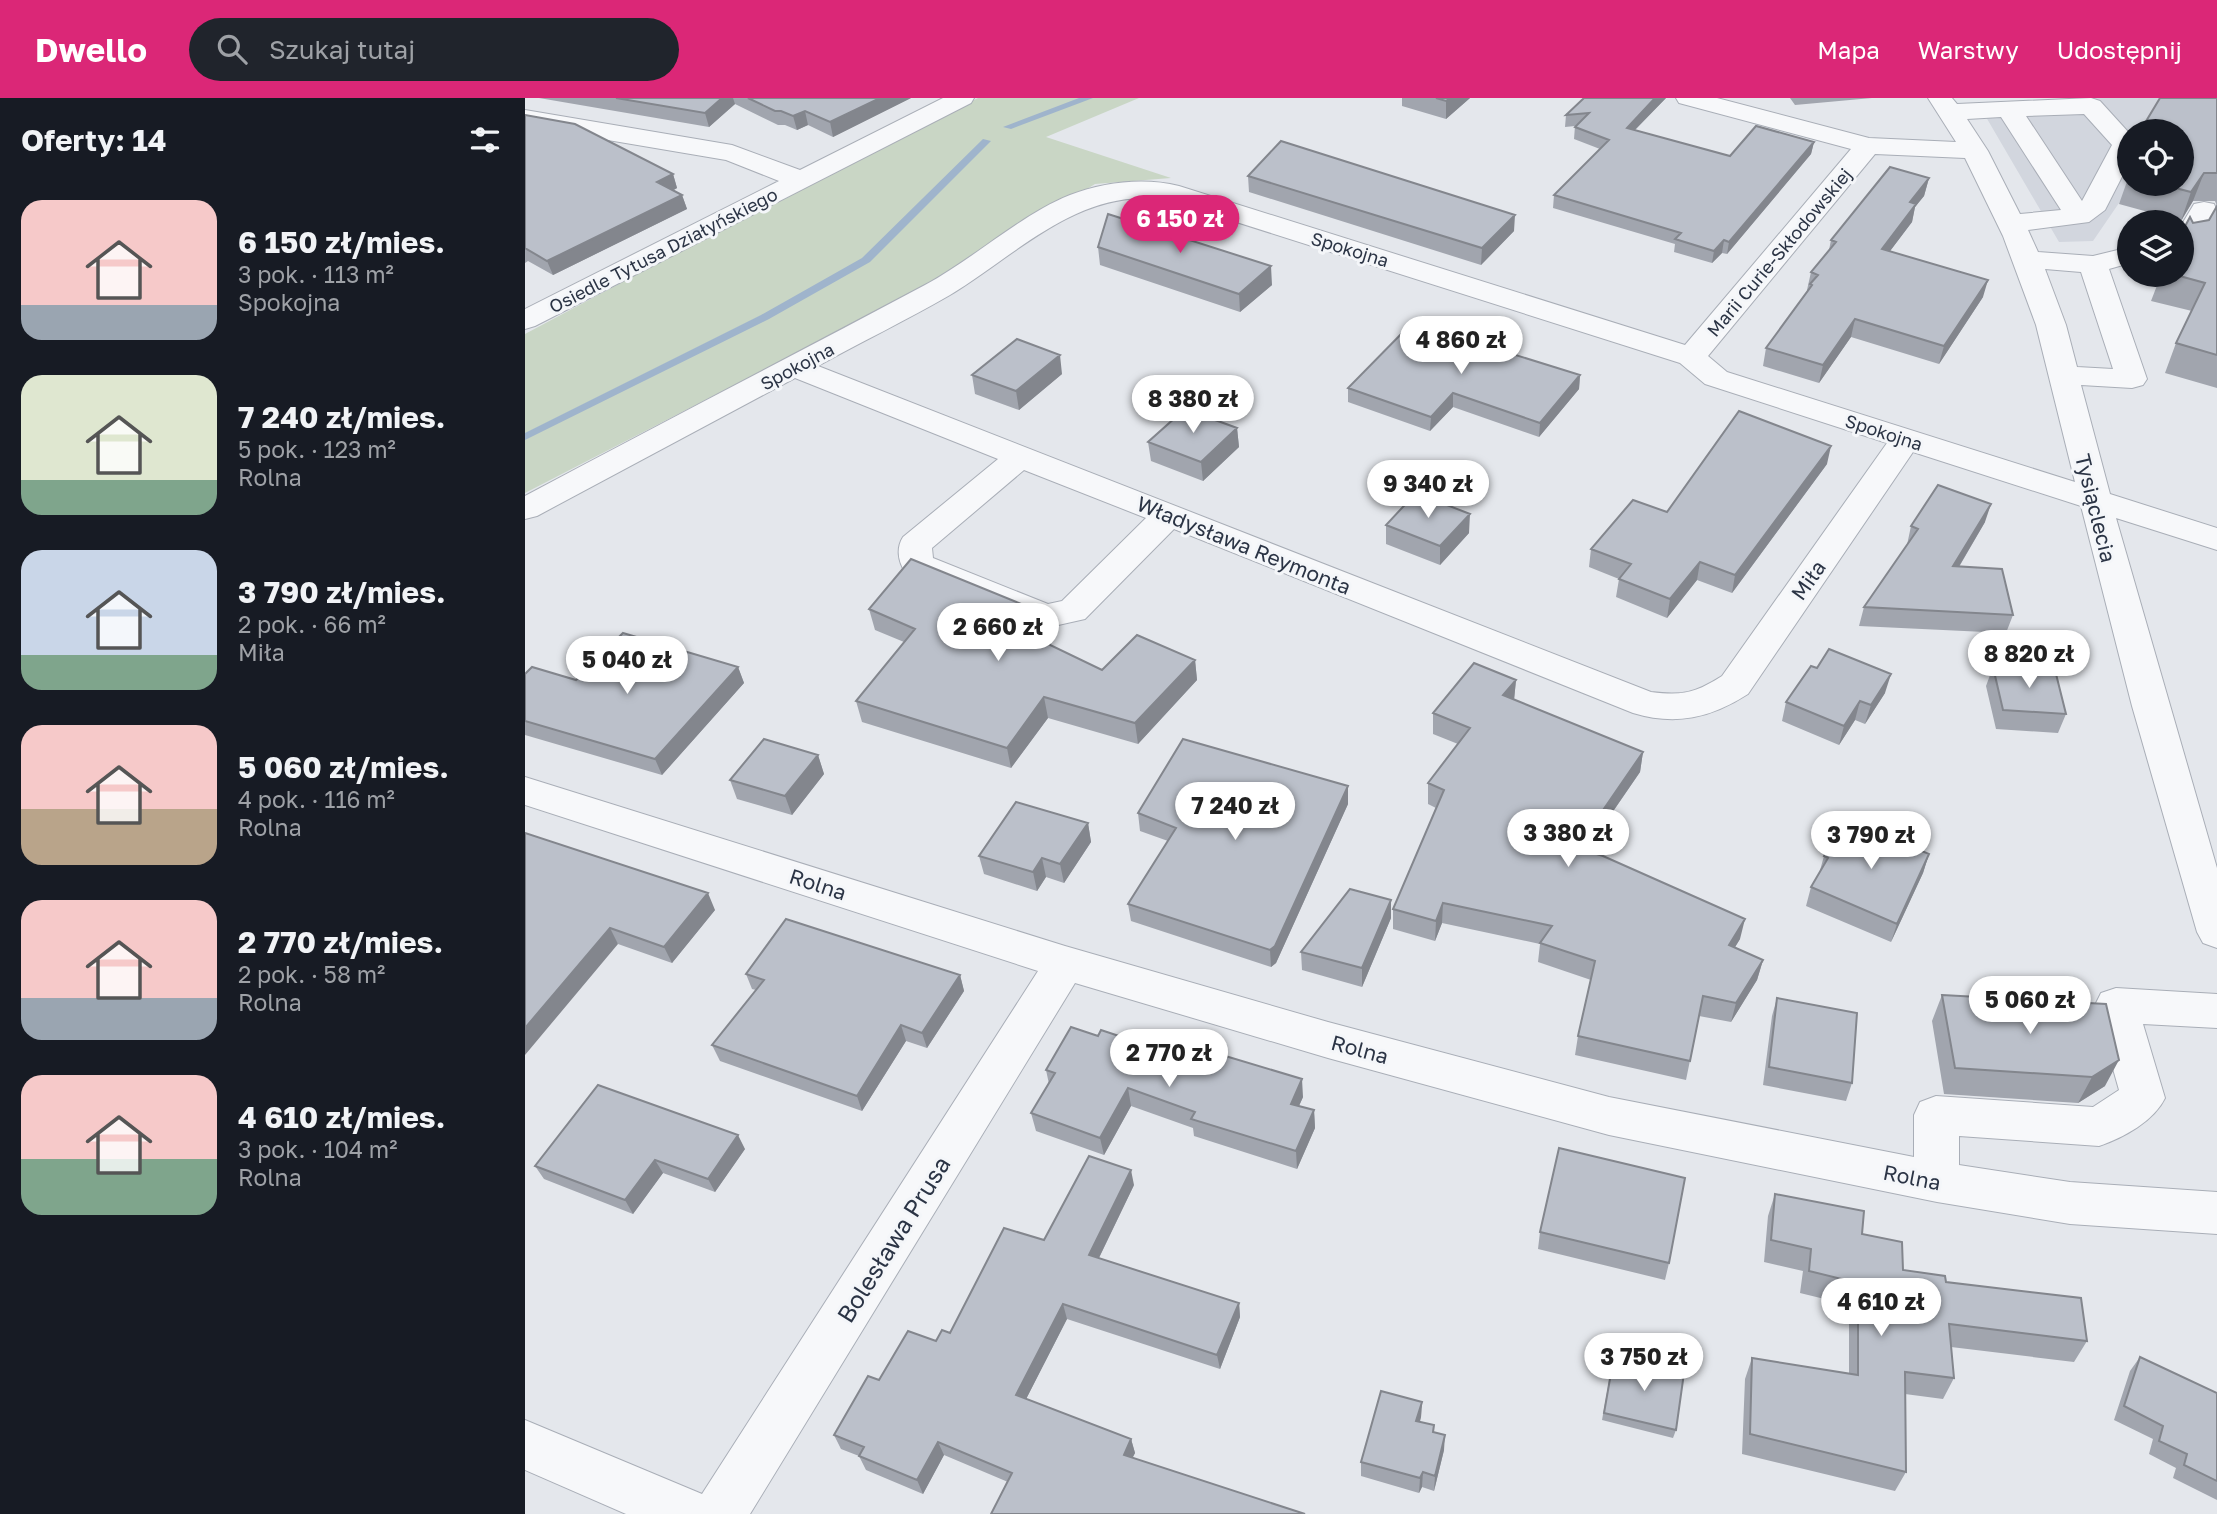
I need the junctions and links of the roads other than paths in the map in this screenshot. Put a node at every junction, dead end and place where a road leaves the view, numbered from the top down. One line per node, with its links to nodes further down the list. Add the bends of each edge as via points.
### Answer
1 (962, 98): 8 (street, Osiedle Tytusa Działyńskiego)
2 (1688, 98): 6 (street, Marii Curie-Skłodowskiej)
3 (1945, 105): 4 (street); 7 (street, Tysiąclecia)
4 (2009, 110): 10 (street); 10 (street, via 2091,107 2125,144 2095,204)
5 (525, 118): 8 (street, Osiedle Tytusa Działyńskiego, via 731,153)
6 (1868, 146): 7 (street, Marii Curie-Skłodowskiej); 17 (street, Marii Curie-Skłodowskiej)
7 (1975, 151): 11 (street, Tysiąclecia)
8 (801, 180): 16 (street, Osiedle Tytusa Działyńskiego)
9 (2204, 210): 12 (street)
10 (2079, 216): 11 (street)
11 (2012, 223): 14 (street, Tysiąclecia)
12 (2194, 228)
13 (2117, 258): 15 (street)
14 (2028, 260): 15 (street); 19 (street, Tysiąclecia)
15 (2093, 264): 19 (street, via 2132,379)
16 (525, 320)
17 (1691, 357): 18 (street, Spokojna, via 1170,192 1125,189 1083,198 1066,207 939,289); 20 (street, Spokojna, via 1716,378)
18 (794, 367): 21 (street, Władysława Reymonta); 23 (street, Spokojna)
19 (2063, 375): 22 (street, Tysiąclecia)
20 (1906, 439): 22 (street, Spokojna); 26 (street, Miła, via 1735,685)
21 (1020, 457): 24 (street, Władysława Reymonta); 24 (street, via 915,545 917,564 1045,616 1073,611)
22 (2093, 498): 25 (street, Spokojna); 28 (street, Tysiąclecia)
23 (525, 509)
24 (1169, 515): 26 (street, Władysława Reymonta, via 1646,704)
25 (2217, 539)
26 (1697, 707)
27 (525, 791): 29 (street, Rolna)
28 (2217, 932)
29 (1065, 963): 31 (street, Rolna, via 1609,1116); 35 (street, Bolesława Prusa)
30 (2217, 1012): 31 (street, via 2116,1005 2143,1098 2099,1127 1936,1115)
31 (1937, 1182): 32 (street, Rolna, via 2070,1203)
32 (2217, 1213)
33 (525, 1445): 34 (street)
34 (687, 1514)
35 (720, 1514)

